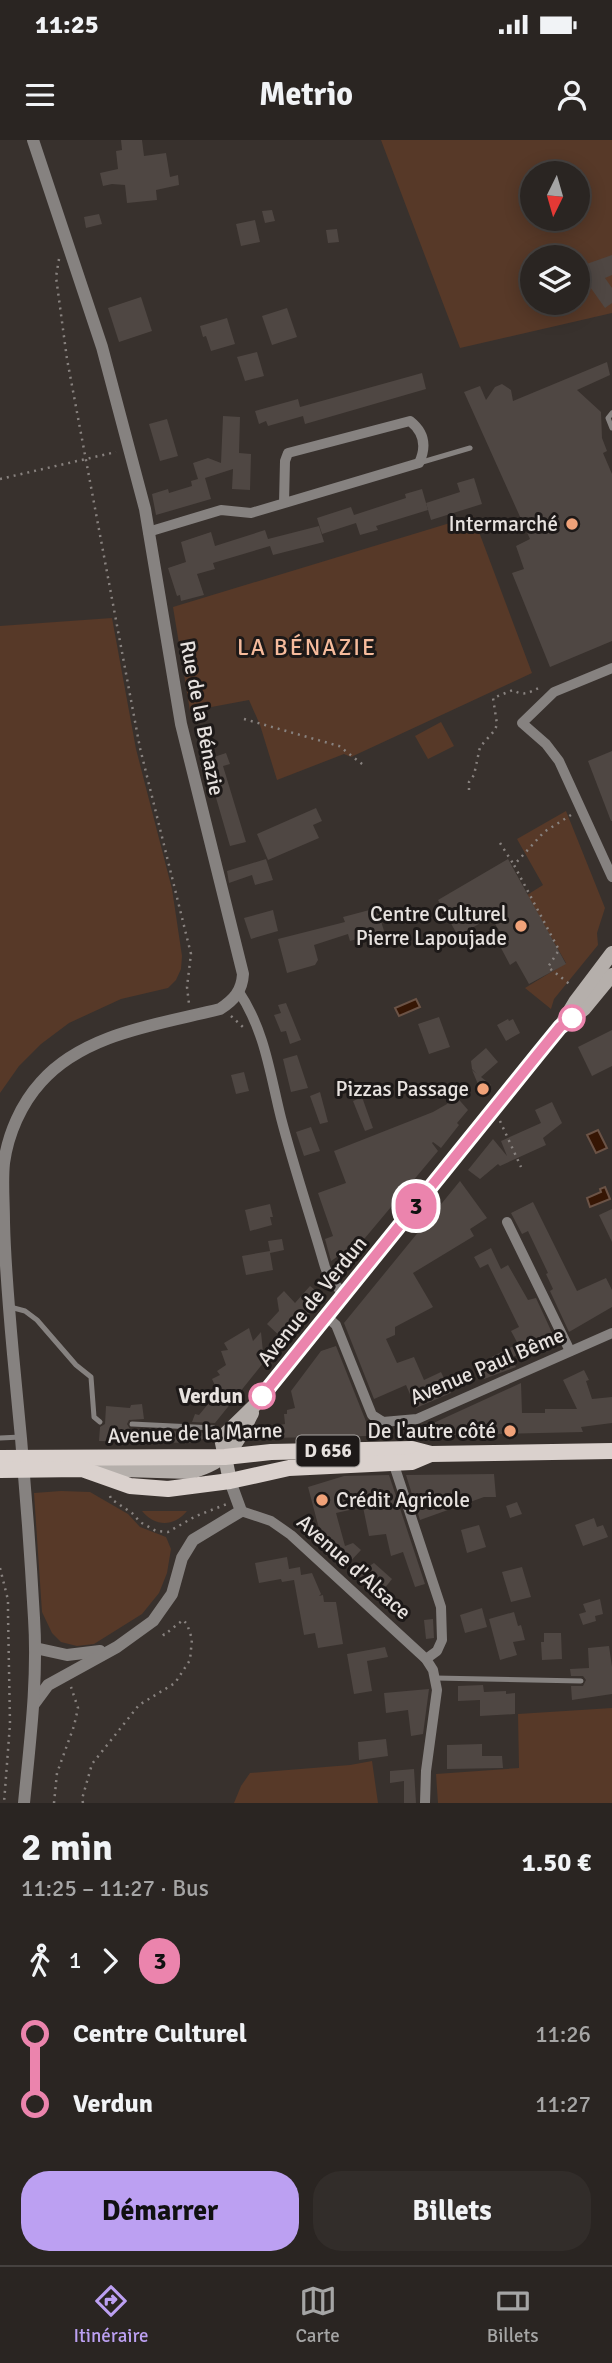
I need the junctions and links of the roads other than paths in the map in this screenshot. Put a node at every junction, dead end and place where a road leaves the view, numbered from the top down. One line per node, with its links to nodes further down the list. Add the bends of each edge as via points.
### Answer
1 (33, 140): 7 (street, Rue de la Bénazie, via 102,347)
2 (610, 415): 3 (lane)
3 (612, 428)
4 (470, 448): 5 (lane)
5 (419, 463): 6 (street); 6 (street, via 424,442 410,421 298,449 288,453 285,461)
6 (284, 503): 7 (street, via 251,513 221,510)
7 (148, 531): 12 (street, Rue de la Bénazie, via 183,736 243,974)
8 (612, 668): 9 (street, via 554,692 522,723 559,761)
9 (612, 877)
10 (612, 953): 13 (main road, Avenue de Verdun)
11 (612, 975): 13 (main road, Avenue de Verdun, via 584,1009)
12 (239, 992): 15 (street, via 220,1009 95,1044 63,1062 41,1082 23,1107 4,1162); 16 (street, Rue de la Bénazie, via 267,1051 325,1267)
13 (560, 1027): 16 (main road, Avenue de Verdun)
14 (507, 1222): 20 (street)
15 (3, 1262): 17 (street)
16 (344, 1295): 18 (main road, Avenue de Verdun)
17 (9, 1307): 22 (lane, via 37,1320 91,1377 94,1417); 25 (street)
18 (327, 1317): 20 (street, Avenue Paul Bême, via 336,1325 369,1408 383,1422 417,1419); 21 (main road, Avenue de Verdun)
19 (612, 1333): 20 (street, Avenue Paul Bême)
20 (570, 1351)
21 (256, 1405): 24 (main road, Avenue de Verdun); 29 (main road, Avenue de Verdun)
22 (100, 1422)
23 (132, 1424): 24 (lane, via 214,1428)
24 (225, 1434): 29 (main road, via 221,1438)
25 (21, 1437): 26 (lane); 38 (street)
26 (0, 1438)
27 (612, 1451): 28 (main road, Avenue de la Marne / D 656)
28 (431, 1454): 29 (main road, Avenue de la Marne / D 656, via 412,1449); 31 (main road, Avenue de la Marne / D 656, via 411,1462)
29 (225, 1457): 32 (main road, Avenue de la Marne / D 656); 33 (main road, via 191,1472); 35 (main road)
30 (0, 1458): 32 (main road, D 656)
31 (393, 1462): 35 (main road, Avenue de la Marne / D 656, via 289,1468); 39 (street, via 441,1606 442,1640 438,1651)
32 (45, 1463): 33 (main road, Avenue de la Marne / D 656); 34 (main road, D 656)
33 (82, 1469): 35 (main road, Avenue de la Marne / D 656, via 147,1488)
34 (0, 1470)
35 (230, 1480): 36 (street)
36 (241, 1511): 37 (street, via 193,1541 182,1558 172,1594 153,1621); 39 (street, Avenue d'Alsace, via 281,1526)
37 (117, 1647): 38 (street, via 67,1655); 42 (street, via 48,1685)
38 (36, 1648): 42 (street)
39 (426, 1659): 40 (street)
40 (435, 1678): 41 (lane); 44 (street, via 438,1690)
41 (581, 1681)
42 (34, 1704): 43 (street)
43 (24, 1803)
44 (425, 1803)

